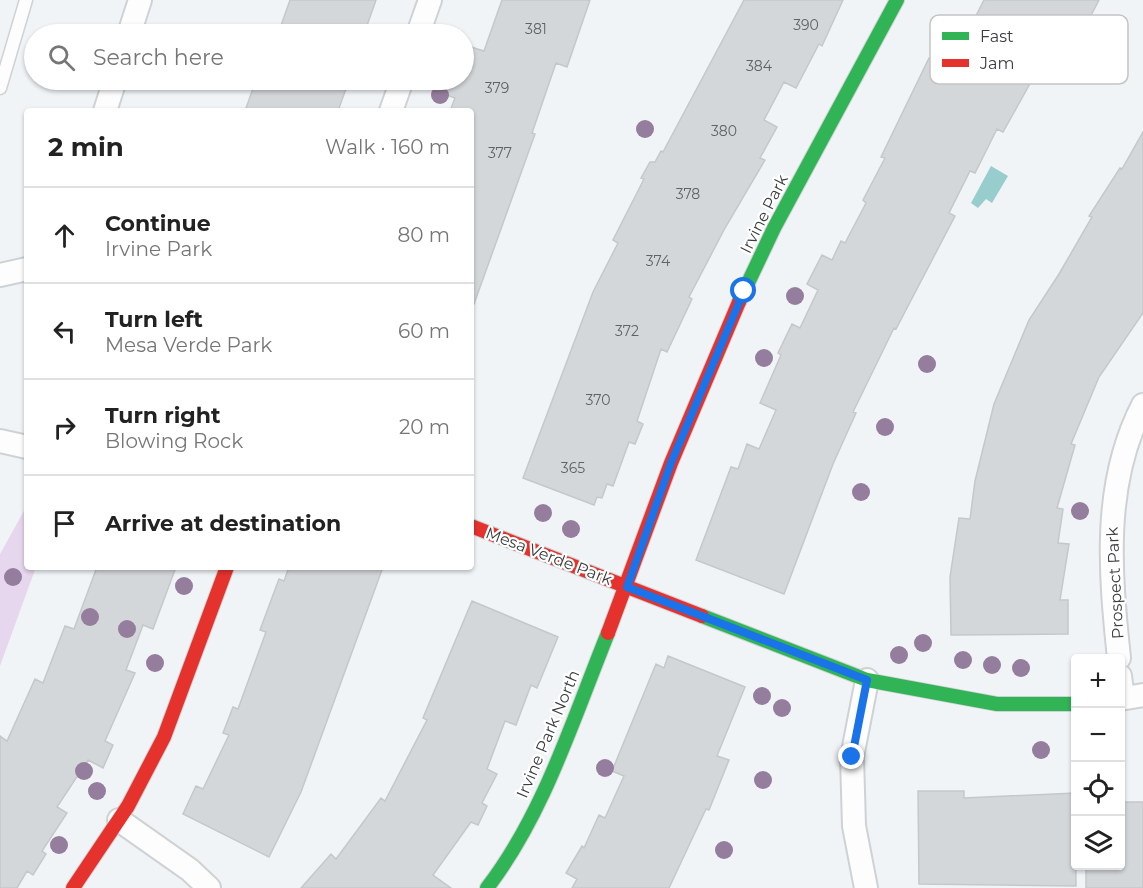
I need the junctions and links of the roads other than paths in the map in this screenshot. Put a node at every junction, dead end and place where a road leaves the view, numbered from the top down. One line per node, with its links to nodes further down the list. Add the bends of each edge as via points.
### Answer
1 (26, 0): 7 (lane)
2 (140, 0): 5 (street)
3 (430, 0): 6 (street)
4 (897, 0): 19 (street, Irvine Park, via 774,228 671,463)
5 (132, 24)
6 (422, 24)
7 (0, 88)
8 (112, 90): 10 (street)
9 (398, 90): 11 (street)
10 (106, 108)
11 (392, 108)
12 (24, 270): 13 (street)
13 (0, 275)
14 (1143, 405): 20 (street, Prospect Park, via 1120,469 1112,513 1111,564)
15 (0, 441): 16 (street)
16 (24, 446)
17 (474, 527): 19 (street, Mesa Verde Park)
18 (226, 570): 23 (street, via 165,737)
19 (627, 587): 21 (street, Mesa Verde Park); 26 (street, Irvine Park North, via 550,776 507,862)
20 (1119, 654)
21 (867, 680): 22 (street, Mesa Verde Park, via 997,704); 27 (street, via 852,757 855,826)
22 (1071, 704)
23 (118, 820): 24 (street); 25 (street, via 190,870)
24 (73, 888)
25 (209, 888)
26 (487, 888)
27 (866, 888)

